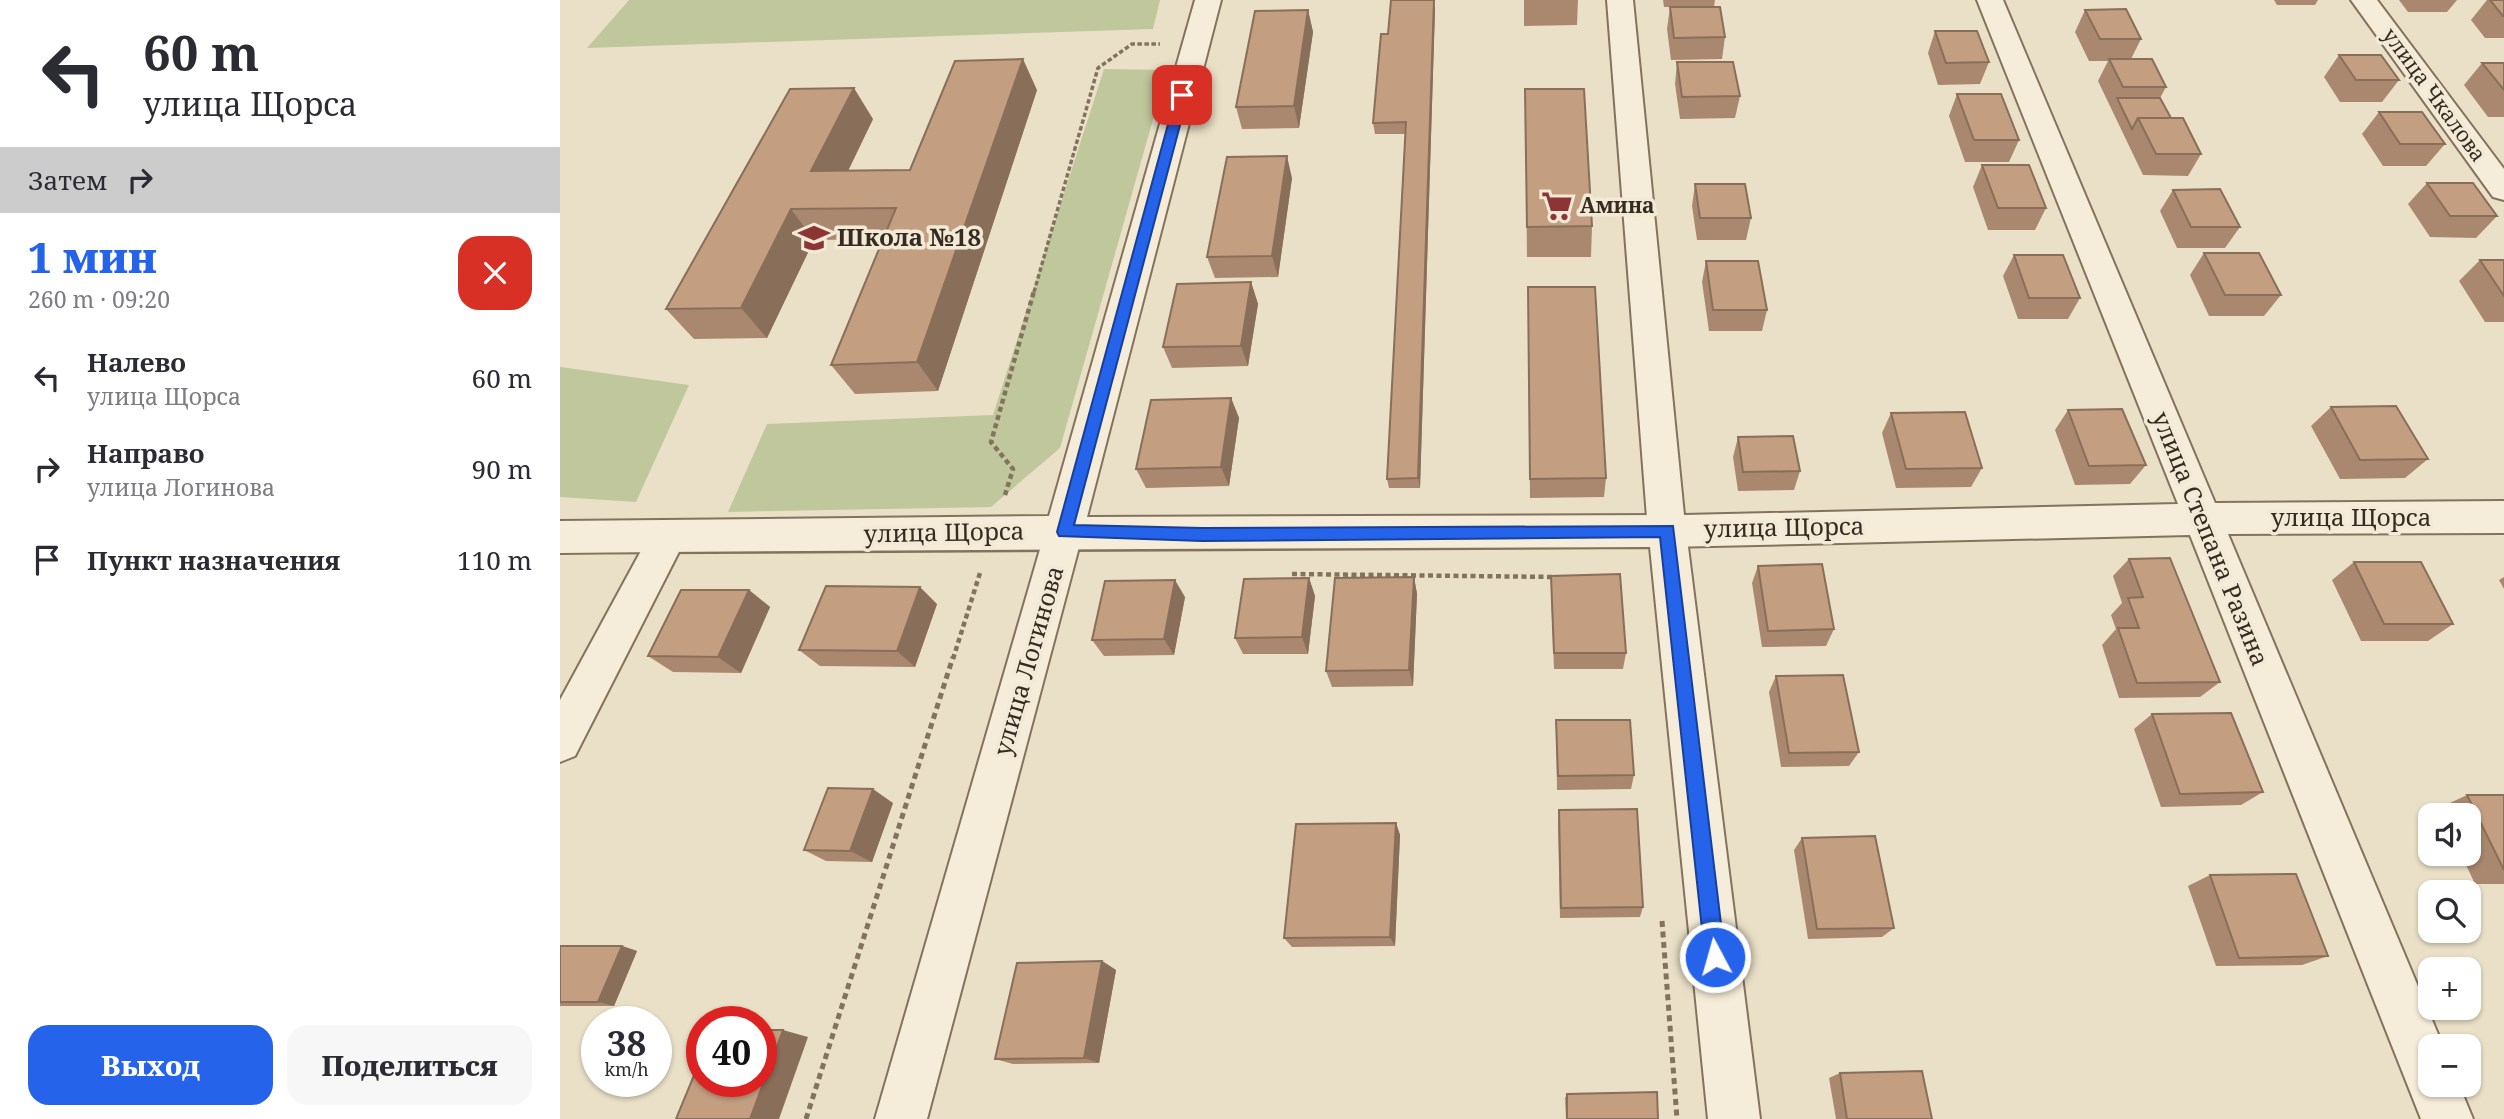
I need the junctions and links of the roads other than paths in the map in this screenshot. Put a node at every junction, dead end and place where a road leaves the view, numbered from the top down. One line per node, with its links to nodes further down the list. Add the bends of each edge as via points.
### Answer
1 (1208, 0): 9 (street, улица Логинова)
2 (1620, 0): 8 (street)
3 (1990, 0): 7 (street, улица Степана Разина)
4 (2364, 0): 5 (street, улица Чкалова)
5 (2504, 190)
6 (2504, 517): 7 (street, улица Щорса)
7 (2202, 519): 8 (street, улица Щорса); 13 (street, улица Степана Разина)
8 (1667, 531): 9 (street, улица Щорса); 16 (street)
9 (1064, 532): 10 (street, улица Щорса); 15 (street, улица Логинова)
10 (668, 536): 11 (street, улица Щорса); 12 (street)
11 (560, 537)
12 (560, 742)
13 (2418, 1046)
14 (2439, 1097): 17 (street)
15 (901, 1119)
16 (1734, 1119)
17 (2448, 1119)

